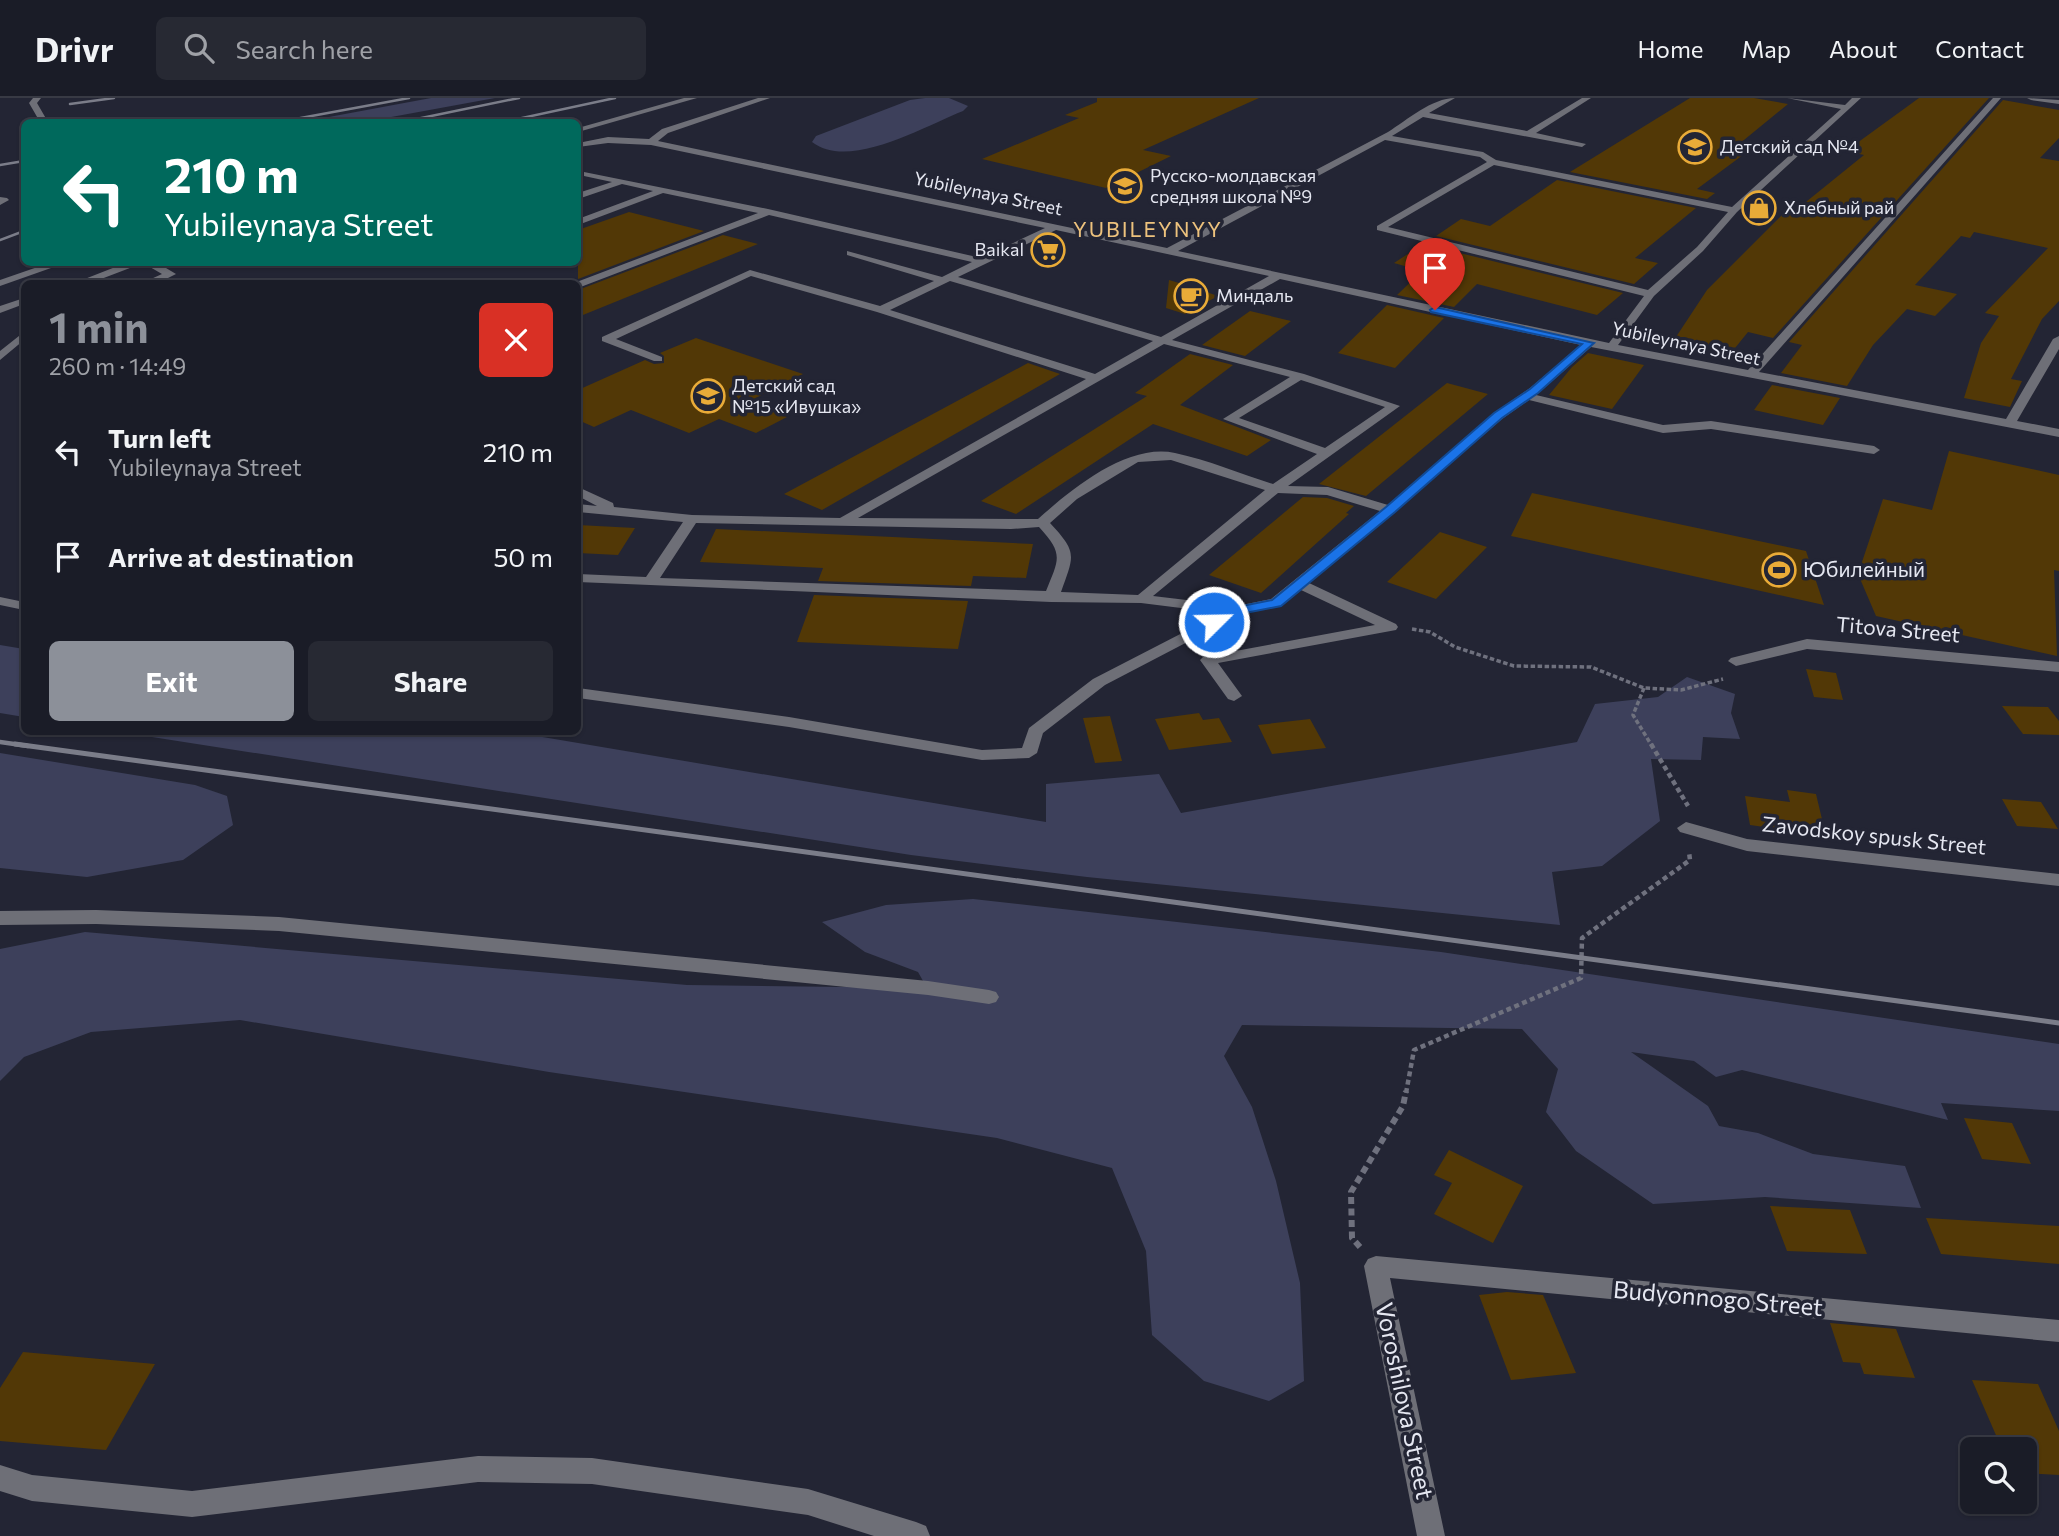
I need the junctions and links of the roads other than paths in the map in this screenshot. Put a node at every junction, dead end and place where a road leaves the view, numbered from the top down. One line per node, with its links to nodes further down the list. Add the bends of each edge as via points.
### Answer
1 (37, 98): 13 (street, via 33,103)
2 (693, 98): 14 (street)
3 (766, 98): 17 (street, via 666,131)
4 (1451, 98): 12 (street)
5 (1587, 98): 15 (street)
6 (1791, 98): 11 (street)
7 (1857, 98): 11 (street)
8 (1997, 98): 52 (street)
9 (2031, 98): 10 (street)
10 (2059, 102)
11 (1845, 107): 25 (street)
12 (1419, 114): 15 (street); 16 (street)
13 (42, 119)
14 (581, 129)
15 (1529, 134): 19 (street)
16 (1385, 136): 20 (street, via 1483,155); 29 (street)
17 (651, 142): 18 (street, Yubileynaya Street, via 608,139); 28 (street, Yubileynaya Street)
18 (581, 144)
19 (1582, 144)
20 (1493, 162): 25 (street); 41 (street, via 1380,229)
21 (587, 174): 22 (street)
22 (620, 182): 23 (street); 24 (street)
23 (660, 191): 26 (street); 27 (street)
24 (581, 195)
25 (1734, 210): 41 (street, via 1700,249)
26 (768, 212): 31 (street); 40 (street)
27 (581, 221)
28 (1054, 227): 29 (street, Yubileynaya Street); 31 (street)
29 (1170, 251): 35 (street, Yubileynaya Street)
30 (851, 253): 36 (street)
31 (980, 261): 36 (street)
32 (52, 266): 39 (street)
33 (128, 266): 37 (street)
34 (155, 266): 38 (street, via 171,274)
35 (1279, 275): 47 (street); 48 (street, Yubileynaya Street)
36 (944, 278): 44 (street); 47 (street)
37 (88, 280)
38 (155, 280)
39 (0, 284)
40 (581, 284)
41 (1650, 294): 49 (street)
42 (21, 302): 43 (street)
43 (0, 310)
44 (881, 310): 51 (street, via 750,273 606,339); 54 (street)
45 (21, 338): 50 (street)
46 (2059, 339): 56 (street)
47 (1164, 341): 53 (street); 54 (street)
48 (1589, 343): 49 (street, Yubileynaya Street); 55 (street)
49 (1613, 345): 52 (street, Yubileynaya Street)
50 (0, 357)
51 (657, 359)
52 (1750, 375): 56 (street, Yubileynaya Street)
53 (1300, 376): 59 (street, via 1394,406); 59 (street, via 1229,419)
54 (1096, 378): 66 (street)
55 (1526, 396): 58 (street, via 1663,429 1711,425); 64 (street)
56 (2010, 423): 57 (street, Yubileynaya Street)
57 (2059, 433)
58 (1874, 450)
59 (1326, 453): 60 (street)
60 (1275, 489): 64 (street, via 1328,491); 67 (street, via 1172,456 1135,458 1072,496); 72 (street)
61 (581, 492): 63 (street)
62 (581, 508): 63 (street)
63 (618, 510): 65 (street)
64 (1390, 510): 70 (street)
65 (692, 519): 66 (street); 69 (street)
66 (844, 520): 67 (street)
67 (1042, 523): 71 (street, via 1061,544 1066,559)
68 (581, 578): 69 (street)
69 (650, 582): 71 (street)
70 (1299, 584): 75 (street, via 1276,603); 79 (street, via 1391,627 1208,660)
71 (1051, 598): 72 (street)
72 (1141, 599): 75 (street)
73 (0, 601): 74 (street)
74 (21, 605)
75 (1237, 610): 78 (street, via 1099,682 1035,731 1029,754 982,755)
76 (1736, 661): 77 (street, Titova Street, via 1807,644)
77 (2059, 667)
78 (581, 692)
79 (1234, 696)
80 (1686, 828): 81 (street, Zavodskoy spusk Street, via 1747,845)
81 (2059, 880)
82 (0, 918): 83 (street, via 279,924 928,988)
83 (989, 998)
84 (1376, 1266): 85 (street, Budyonnogo Street); 88 (street, Voroshilova Street)
85 (2059, 1331)
86 (0, 1478): 87 (street, via 32,1488 192,1504 478,1469 592,1471 808,1502)
87 (916, 1536)
88 (1431, 1536)

